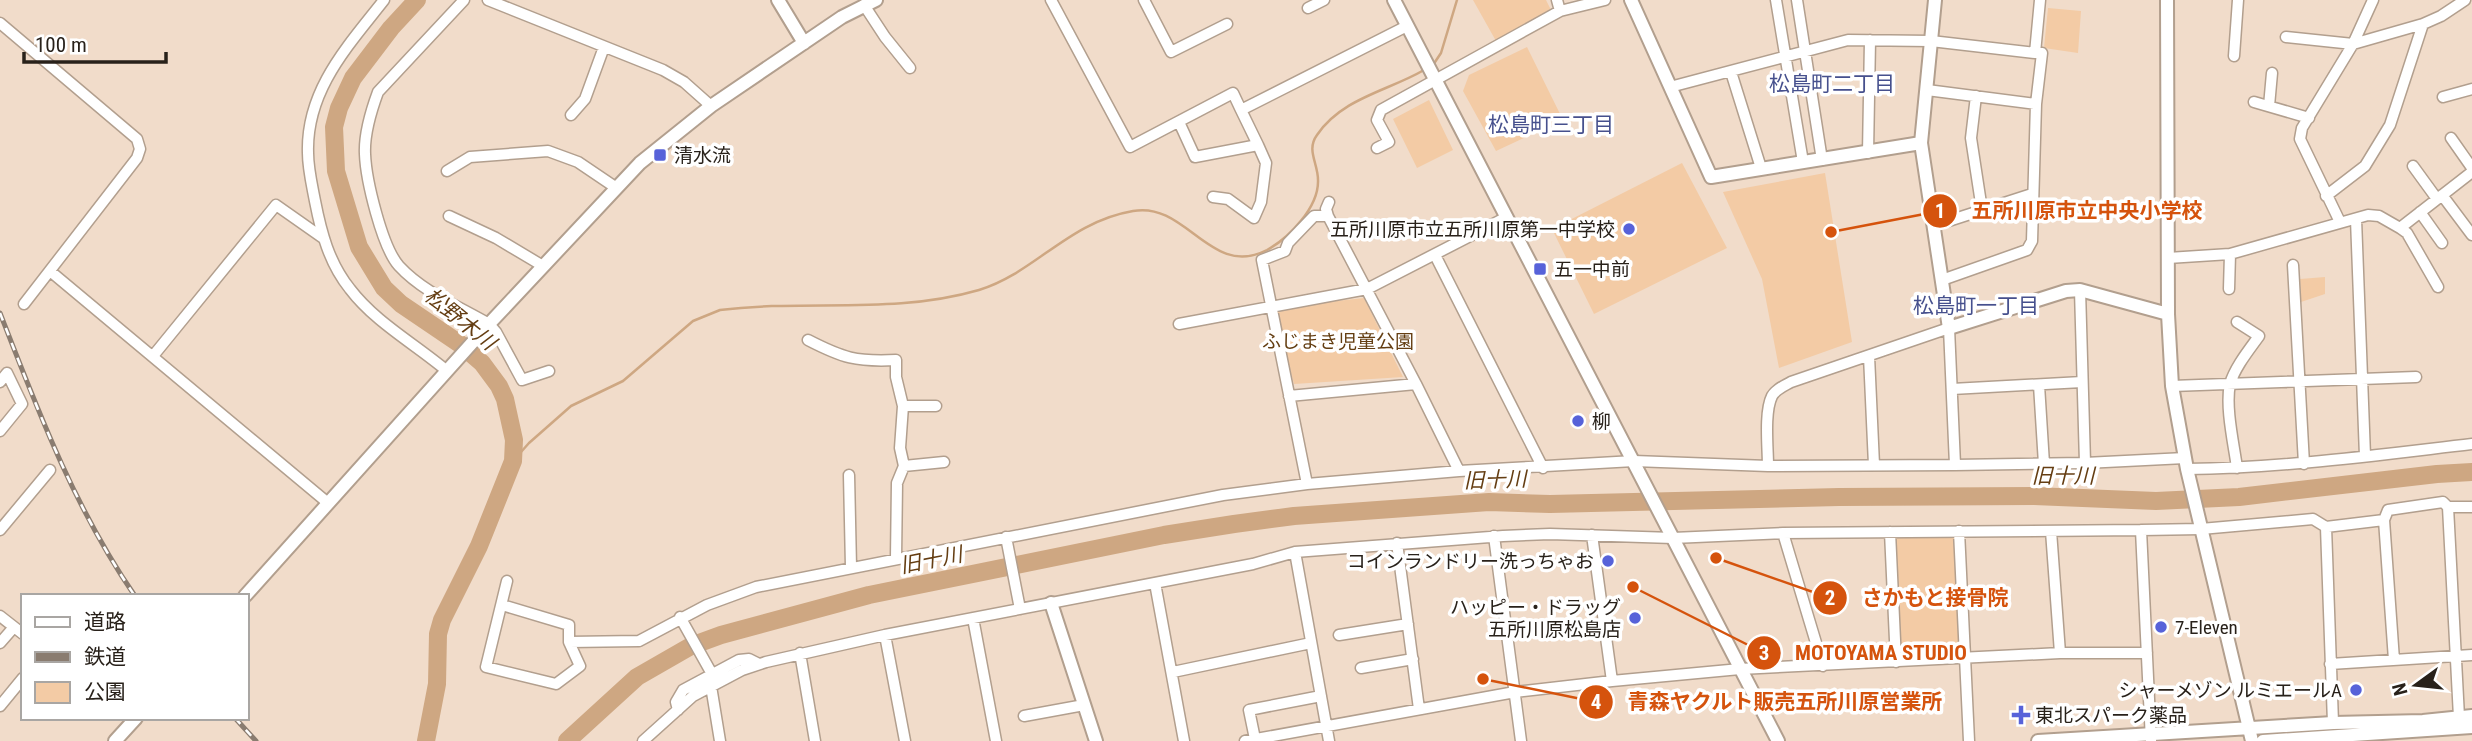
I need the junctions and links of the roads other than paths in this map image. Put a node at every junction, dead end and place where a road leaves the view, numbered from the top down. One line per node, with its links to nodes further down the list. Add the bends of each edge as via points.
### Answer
1 (384, 0): 82 (street, via 332,66 313,112 307,154)
2 (464, 0): 100 (street, via 378,92 365,154 374,204 397,264 419,284)
3 (488, 0): 33 (street)
4 (778, 0): 31 (street)
5 (1051, 0): 54 (street, via 1130,147)
6 (1144, 0): 25 (street, via 1171,52)
7 (1324, 0): 22 (street)
8 (1394, 0): 27 (street)
9 (1558, 0): 23 (street)
10 (1605, 0): 23 (street)
11 (1631, 0): 42 (street)
12 (1776, 0): 37 (street)
13 (1935, 0): 30 (street)
14 (2040, 0): 15 (street); 35 (street)
15 (2048, 0)
16 (2167, 0): 86 (street)
17 (2238, 0): 36 (street)
18 (2373, 0): 32 (street)
19 (2465, 0): 26 (street)
20 (1801, 1): 34 (street)
21 (870, 2): 31 (street); 38 (street, via 885,37)
22 (1308, 8)
23 (1560, 11): 41 (street)
24 (0, 23): 89 (street, via 137,139 140,149)
25 (1227, 24)
26 (2423, 24): 32 (street); 68 (street, via 2390,125 2365,166)
27 (1407, 26): 41 (street); 51 (street)
28 (2286, 37): 32 (street)
29 (1870, 40): 30 (street); 34 (street, via 1848,40); 59 (street)
30 (1931, 41): 35 (street); 44 (street)
31 (804, 43): 49 (street)
32 (2353, 44): 53 (street)
33 (604, 47): 49 (street, via 663,70); 52 (street, via 585,99)
34 (1806, 52): 37 (street); 60 (street)
35 (2035, 52): 48 (street, via 2042,53)
36 (2234, 56)
37 (1786, 57): 39 (street); 61 (street)
38 (909, 68)
39 (1731, 72): 42 (street); 63 (street)
40 (2272, 73): 50 (street)
41 (1435, 78): 58 (street, via 1381,110 1377,120 1389,142); 76 (street)
42 (1670, 87): 63 (street, via 1711,177)
43 (2472, 89): 46 (street)
44 (1927, 90): 45 (street); 56 (street)
45 (1976, 96): 48 (street); 72 (street, via 1970,138)
46 (2443, 97)
47 (2254, 102): 50 (street)
48 (2036, 104): 67 (street)
49 (711, 106): 66 (street)
50 (2269, 106): 53 (street)
51 (1241, 110): 54 (street, via 1233,93); 57 (street)
52 (571, 115)
53 (2309, 118): 68 (street, via 2300,139)
54 (1179, 122): 57 (street, via 1195,157)
55 (2451, 138): 64 (street)
56 (1921, 143): 59 (street); 79 (street)
57 (1258, 145): 69 (street, via 1266,163 1254,218 1228,199)
58 (1377, 148)
59 (1868, 153): 60 (street)
60 (1822, 160): 61 (street)
61 (1803, 162): 63 (street)
62 (2413, 166): 70 (street)
63 (1761, 168)
64 (2472, 170): 70 (street)
65 (447, 171): 66 (street, via 470,157 548,151 578,162)
66 (615, 187): 88 (street)
67 (2032, 194): 72 (street); 90 (street, via 2032,241 2027,250)
68 (2326, 196): 78 (street)
69 (1213, 197)
70 (2440, 197): 73 (street); 81 (street)
71 (1329, 202): 75 (street)
72 (1982, 211): 79 (street)
73 (2420, 212): 80 (street); 83 (street)
74 (449, 216): 88 (street)
75 (1328, 216): 92 (street); 96 (street, via 1314,216 1285,251 1262,260)
76 (1507, 217): 85 (street); 127 (street)
77 (2356, 219): 78 (street); 80 (street, via 2379,216); 108 (street)
78 (2340, 222): 84 (street)
79 (1933, 226): 90 (street)
80 (2400, 228): 91 (street)
81 (2472, 235)
82 (323, 238): 103 (street, via 276,205); 105 (street, via 336,268 356,296 388,326)
83 (2442, 243)
84 (2230, 254): 86 (street); 93 (street)
85 (1436, 255): 92 (street); 133 (street)
86 (2168, 258): 97 (street)
87 (2294, 265): 111 (street)
88 (543, 266): 100 (street)
89 (50, 271): 95 (street); 103 (street)
90 (1942, 280): 101 (street)
91 (2438, 286)
92 (1367, 289): 96 (street); 112 (street)
93 (2230, 289)
94 (2080, 290): 97 (street); 101 (street); 110 (street)
95 (24, 304)
96 (1273, 308): 99 (street); 117 (street)
97 (2168, 314): 115 (street)
98 (2237, 322): 113 (street, via 2259,336)
99 (1179, 324)
100 (487, 326): 105 (street); 106 (street, via 496,332 522,380)
101 (1949, 328): 104 (street); 116 (street)
102 (808, 340): 118 (street, via 838,356 895,359)
103 (153, 356): 139 (street)
104 (1870, 356): 128 (street); 131 (street, via 1777,390 1769,408)
105 (448, 369): 139 (street)
106 (549, 371)
107 (2416, 377): 108 (street)
108 (2362, 380): 111 (street); 122 (street)
109 (0, 382): 120 (street, via 7,373 22,404)
110 (2082, 382): 114 (street); 124 (street)
111 (2301, 382): 113 (street); 126 (street)
112 (1416, 384): 117 (street); 136 (street)
113 (2230, 384): 115 (street); 134 (street)
114 (2039, 385): 116 (street); 125 (street)
115 (2172, 386): 132 (street)
116 (1952, 389): 129 (street)
117 (1289, 396): 138 (street)
118 (903, 406): 119 (street); 130 (street, via 900,448)
119 (936, 406)
120 (0, 431)
121 (2472, 444): 122 (street)
122 (2365, 456): 126 (street)
123 (944, 462): 130 (street)
124 (2085, 463): 125 (street); 132 (street)
125 (2044, 464): 129 (street)
126 (2304, 464): 134 (street)
127 (1636, 465): 131 (street); 133 (street); 153 (street)
128 (1874, 465): 129 (street); 131 (street)
129 (1955, 465)
130 (904, 466): 157 (street, via 897,483)
131 (1768, 466)
132 (2187, 466): 134 (street); 144 (street)
133 (1543, 468): 136 (street)
134 (2237, 468)
135 (50, 470): 145 (street)
136 (1459, 471): 138 (street)
137 (849, 475): 158 (street)
138 (1307, 484): 154 (street, via 1223,495)
139 (328, 503): 161 (street)
140 (2448, 507): 141 (street); 142 (street, via 2443,502 2388,510); 180 (street)
141 (2472, 507)
142 (2384, 520): 143 (street); 183 (street)
143 (2326, 527): 144 (street, via 2313,519); 186 (street)
144 (2201, 529): 146 (street); 207 (street)
145 (0, 530)
146 (2141, 530): 148 (street); 178 (street)
147 (1959, 531): 148 (street); 149 (street); 181 (street)
148 (2051, 531): 177 (street)
149 (1890, 532): 150 (street); 184 (street)
150 (1783, 533): 153 (street); 187 (street)
151 (1592, 535): 152 (street); 153 (street); 193 (street)
152 (1494, 536): 155 (street); 195 (street)
153 (1673, 538): 189 (street)
154 (1006, 540): 157 (street); 164 (street)
155 (1397, 543): 156 (street); 168 (street)
156 (1294, 552): 160 (street); 175 (street)
157 (896, 558): 158 (street)
158 (851, 567): 167 (street, via 746,590)
159 (507, 580): 163 (street)
160 (1155, 583): 162 (street); 191 (street)
161 (247, 594)
162 (1051, 603): 164 (street); 197 (street)
163 (502, 605): 173 (street, via 569,625); 173 (street, via 486,667 556,684 580,666)
164 (1020, 609): 166 (street)
165 (0, 615): 169 (street)
166 (973, 618): 171 (street); 215 (street)
167 (681, 620): 173 (street, via 639,641); 190 (street)
168 (1408, 624): 172 (street); 182 (street)
169 (14, 627): 170 (street); 174 (street)
170 (21, 632)
171 (885, 635): 176 (street); 214 (street)
172 (1339, 635)
173 (569, 642)
174 (0, 643)
175 (1311, 643): 191 (street); 196 (street)
176 (800, 653): 185 (street); 213 (street)
177 (2060, 653): 178 (street); 181 (street)
178 (2147, 653): 208 (street)
179 (2472, 655): 180 (street)
180 (2454, 657): 183 (street); 202 (street)
181 (1965, 658): 184 (street); 221 (street)
182 (1413, 659): 188 (street); 199 (street)
183 (2394, 660): 186 (street)
184 (1896, 662): 187 (street)
185 (760, 664): 190 (street, via 739,660); 194 (street)
186 (2330, 664): 204 (street)
187 (1823, 666): 189 (street)
188 (1361, 668)
189 (1741, 669): 193 (street); 220 (street)
190 (711, 672): 200 (street, via 683,690 676,702)
191 (1173, 673): 217 (street)
192 (21, 680): 198 (street)
193 (1612, 681): 195 (street)
194 (711, 686): 200 (street); 212 (street)
195 (1515, 692): 199 (street); 219 (street)
196 (1321, 696): 205 (street); 209 (street, via 1249,710)
197 (1084, 705): 201 (street); 216 (street)
198 (0, 706)
199 (1419, 709): 205 (street)
200 (678, 710): 211 (street)
201 (1024, 716)
202 (2465, 717): 204 (street)
203 (131, 720): 210 (street)
204 (2333, 723): 207 (street)
205 (1326, 726): 209 (street); 218 (street)
206 (2472, 727): 223 (street)
207 (2251, 735): 208 (street)
208 (2151, 738): 222 (street)
209 (1250, 740)
210 (115, 741)
211 (643, 741)
212 (720, 741)
213 (816, 741)
214 (902, 741)
215 (996, 741)
216 (1096, 741)
217 (1184, 741)
218 (1329, 741)
219 (1521, 741)
220 (1778, 741)
221 (1969, 741)
222 (2038, 741)
223 (2263, 741)

